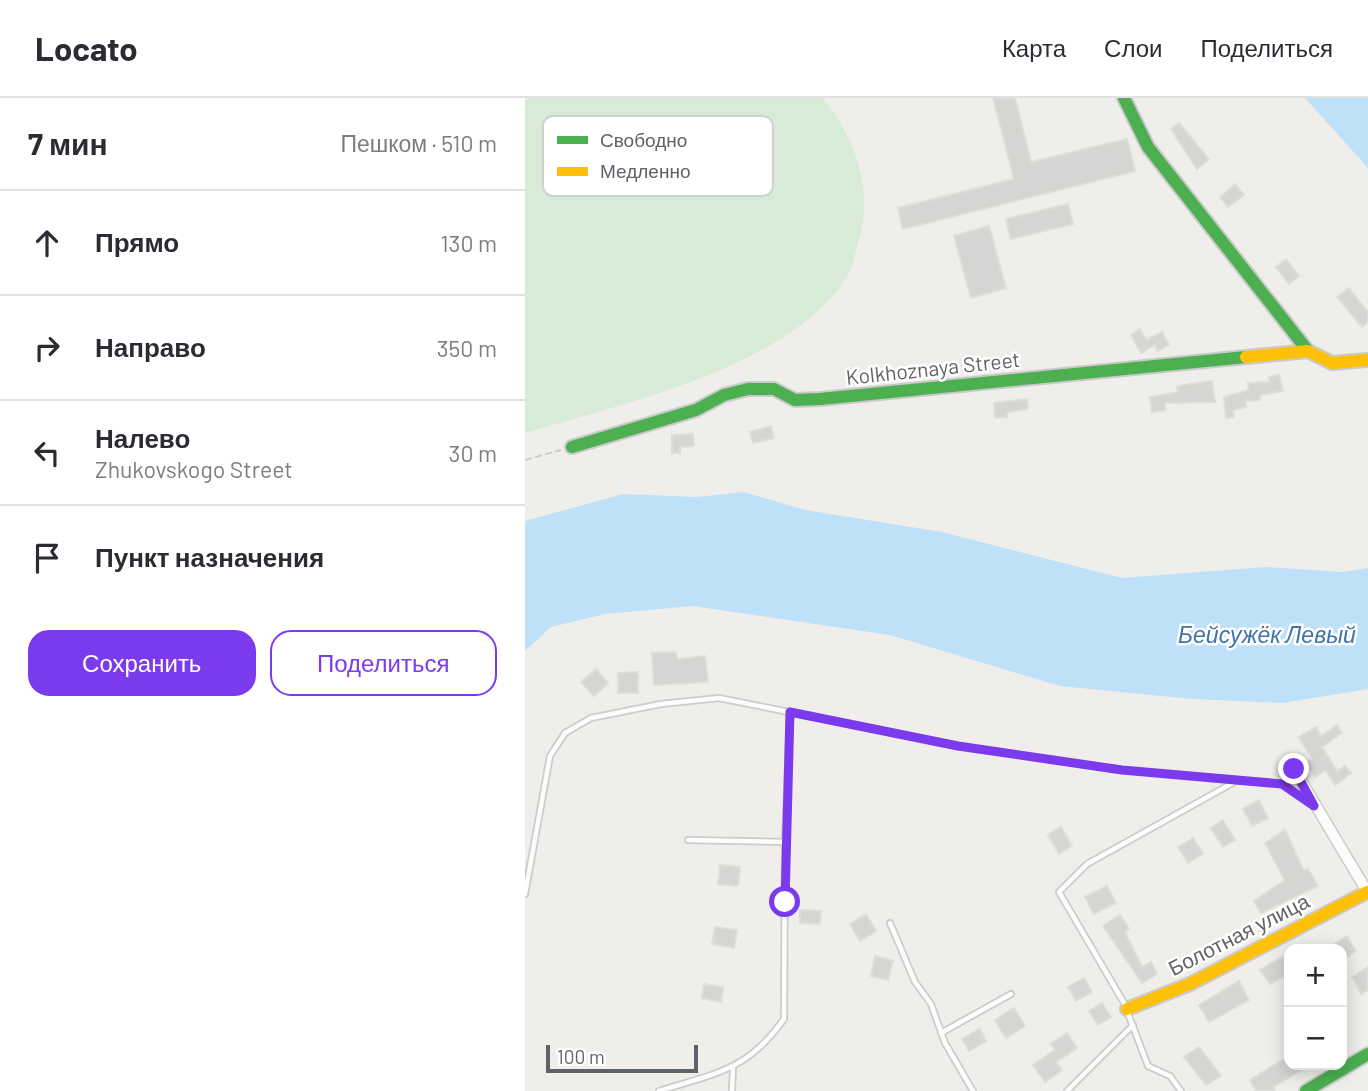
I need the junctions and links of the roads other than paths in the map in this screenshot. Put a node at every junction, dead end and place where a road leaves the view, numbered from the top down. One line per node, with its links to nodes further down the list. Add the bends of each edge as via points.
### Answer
1 (1124, 98): 2 (street, via 1148,148)
2 (1308, 351): 3 (street, Kolkhoznaya Street, via 1332,363); 4 (street, Kolkhoznaya Street, via 820,399 795,400 774,389 748,389 724,395 697,410)
3 (1368, 360)
4 (572, 447)
5 (790, 712): 7 (lane, via 971,748 1122,770); 10 (lane); 12 (lane, via 719,698 591,718 565,733 550,757)
6 (1294, 769): 8 (street)
7 (1240, 778): 8 (lane, via 1282,784); 15 (lane, via 1087,864 1059,892)
8 (1314, 806): 11 (street)
9 (688, 840): 10 (lane)
10 (785, 842): 19 (lane, via 784,1019 769,1041)
11 (1368, 893): 15 (street, Болотная улица, via 1190,984)
12 (525, 894)
13 (890, 923): 17 (lane)
14 (1011, 994): 17 (lane)
15 (1127, 1009): 16 (lane)
16 (1133, 1025): 23 (lane); 24 (lane, via 1148,1066 1170,1076)
17 (941, 1033): 22 (lane)
18 (1368, 1054): 25 (street)
19 (733, 1068): 20 (lane); 21 (lane)
20 (659, 1091)
21 (732, 1091)
22 (973, 1091)
23 (1067, 1091)
24 (1181, 1091)
25 (1306, 1091)

